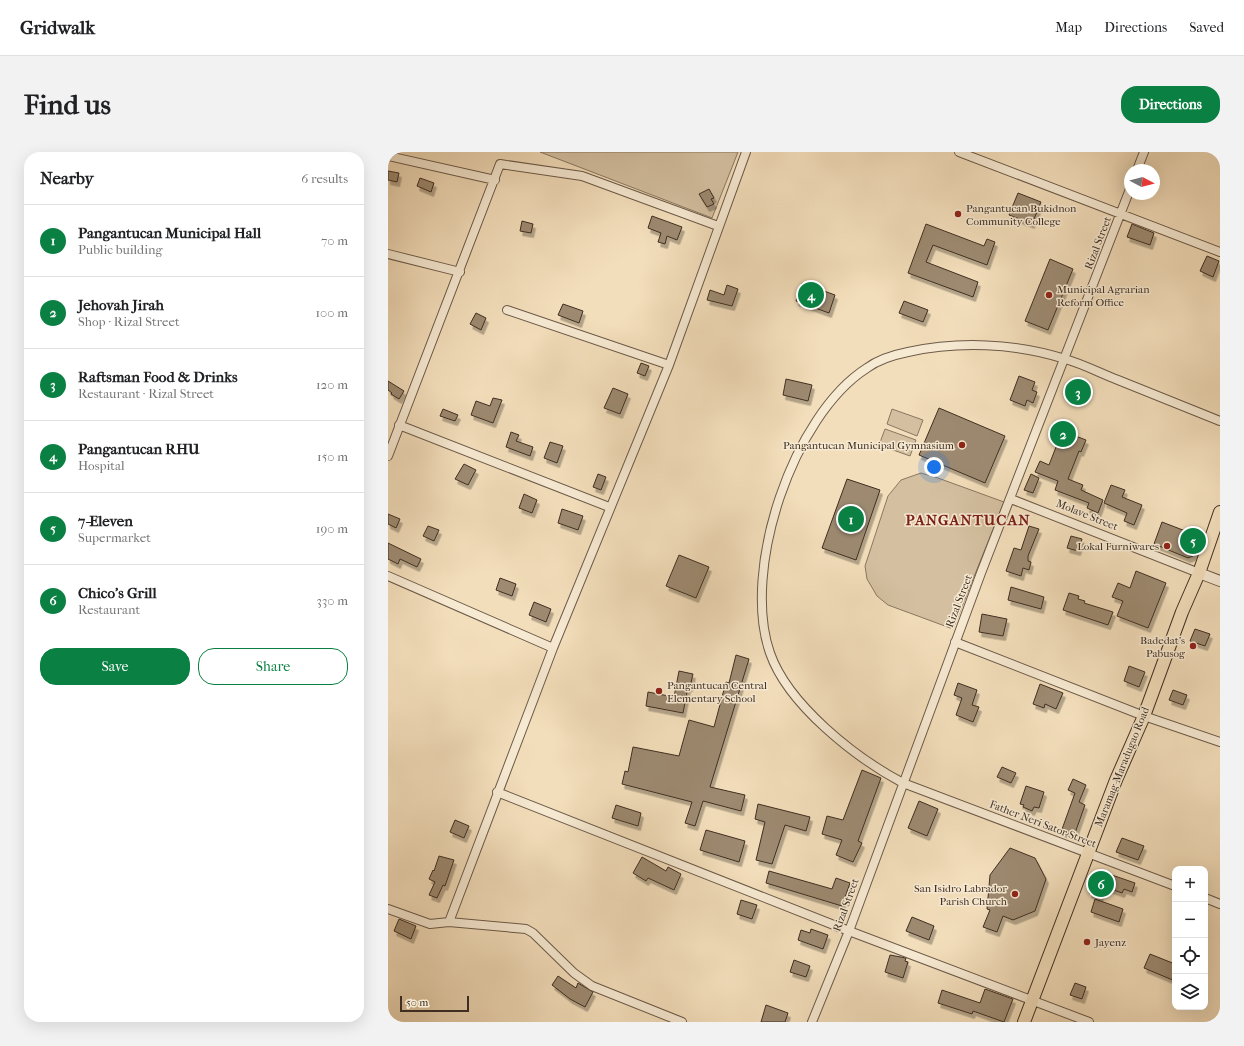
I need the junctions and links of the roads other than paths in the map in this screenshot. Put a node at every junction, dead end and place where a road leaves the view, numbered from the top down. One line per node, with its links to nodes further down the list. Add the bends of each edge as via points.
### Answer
1 (746, 152): 9 (street)
2 (959, 152): 8 (street)
3 (1144, 152): 5 (street)
4 (388, 156): 6 (street)
5 (1139, 164)
6 (495, 180): 9 (street, via 500,164 576,175); 12 (street)
7 (1126, 200): 8 (street, Rizal Street)
8 (1120, 215): 10 (street); 14 (street, Rizal Street)
9 (718, 226): 15 (street)
10 (1220, 252)
11 (388, 254): 12 (street)
12 (460, 272): 17 (street)
13 (507, 310): 15 (street)
14 (1065, 359): 16 (street, Father Neri Sator Street); 19 (street, Rizal Street); 29 (street, Father Neri Sator Street, via 1037,352 988,346 933,348 883,358 854,378 831,401 814,423 785,481 772,526 763,578 764,632 770,655 804,706 828,730 855,754)
15 (669, 365): 20 (street)
16 (1220, 421)
17 (400, 425): 18 (street); 20 (street)
18 (388, 456)
19 (1011, 499): 22 (street, Molave Street); 25 (street, Rizal Street)
20 (609, 507): 26 (street)
21 (1220, 512): 22 (main road, Maramag-Maradugao Road)
22 (1199, 573): 24 (street, Molave Street); 27 (main road, Maramag-Maradugao Road)
23 (388, 576): 26 (street)
24 (1220, 581)
25 (955, 642): 27 (street); 29 (street, Rizal Street)
26 (553, 648): 30 (street)
27 (1144, 716): 28 (street); 31 (main road, Maramag-Maradugao Road)
28 (1220, 742)
29 (903, 783): 31 (street, Father Neri Sator Street); 37 (street, Rizal Street)
30 (497, 792): 36 (street); 37 (street)
31 (1088, 853): 32 (street, Father Neri Sator Street); 38 (main road, Maramag-Maradugao Road)
32 (1172, 885)
33 (1208, 899): 34 (street)
34 (1220, 904)
35 (388, 909): 36 (street, via 430,924)
36 (448, 922): 39 (street, via 526,929 592,986)
37 (849, 931): 38 (street); 40 (street, Rizal Street)
38 (1032, 1002): 41 (main road, Maramag-Maradugao Road); 42 (street)
39 (682, 1022)
40 (812, 1022)
41 (1024, 1022)
42 (1088, 1022)

